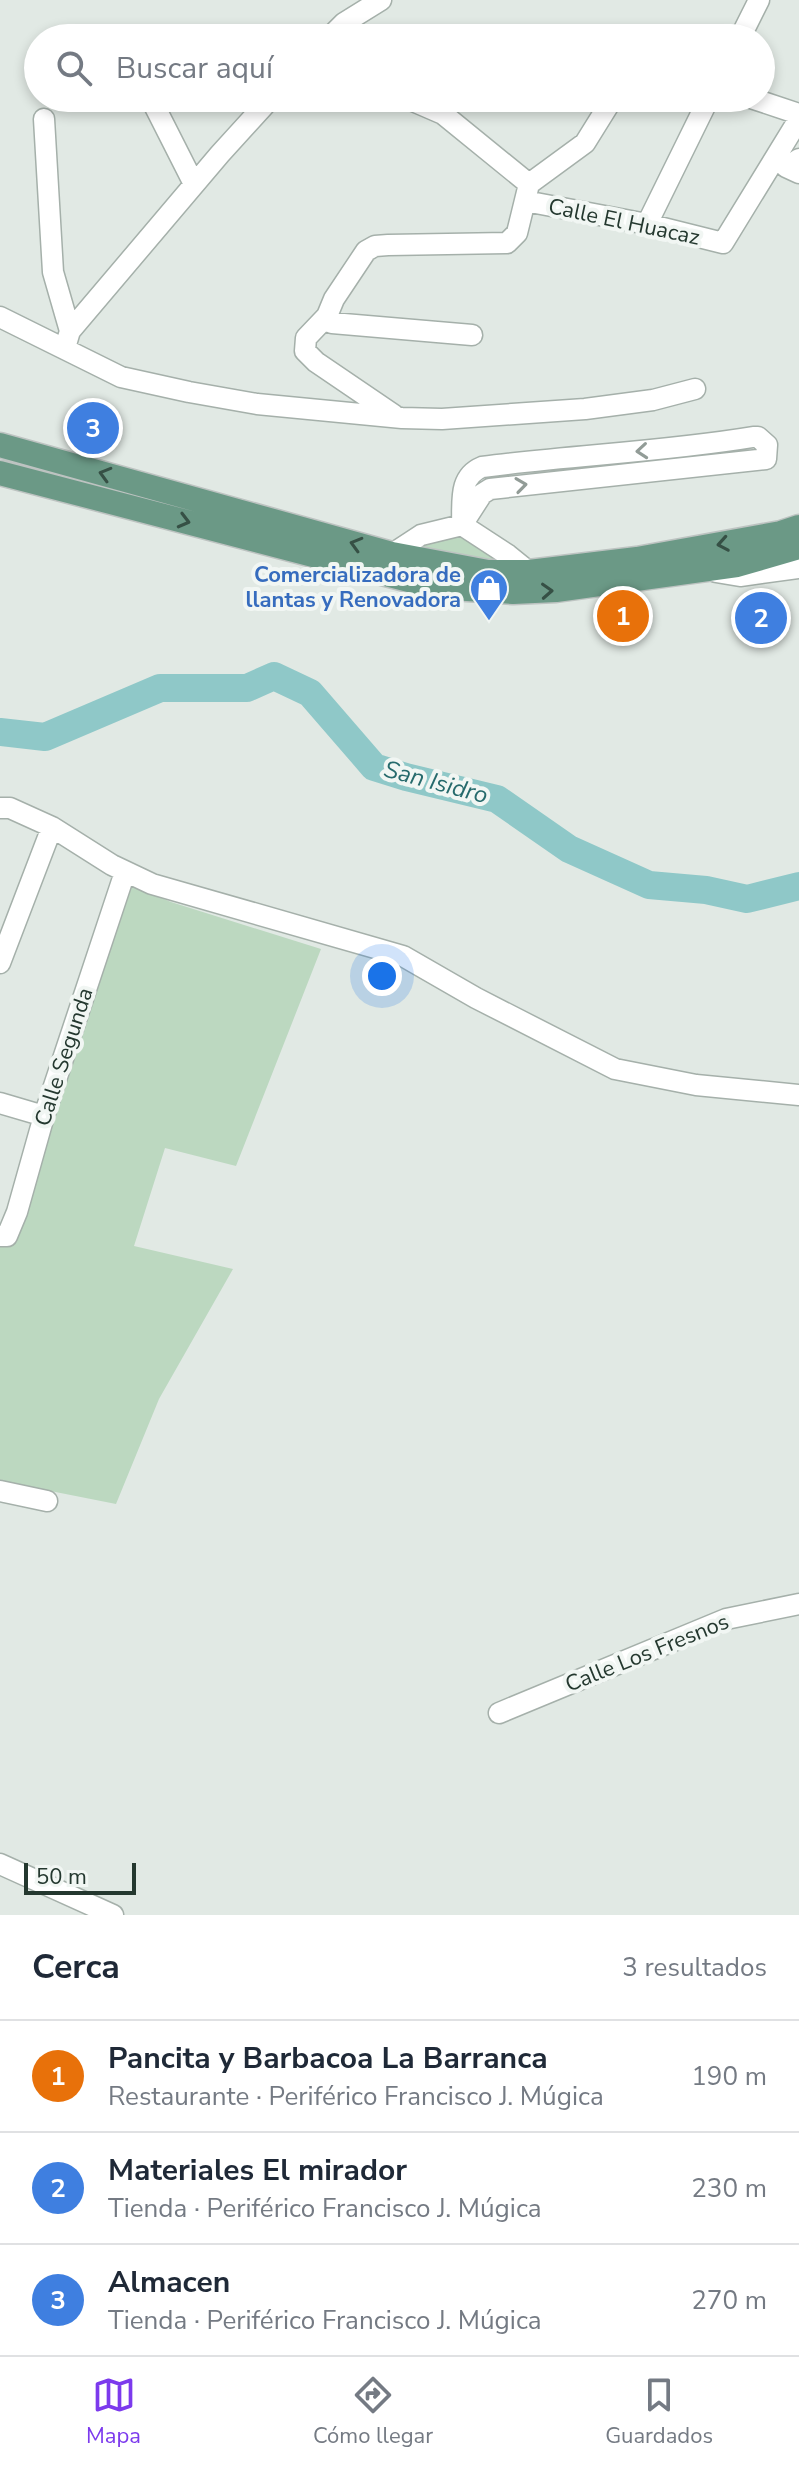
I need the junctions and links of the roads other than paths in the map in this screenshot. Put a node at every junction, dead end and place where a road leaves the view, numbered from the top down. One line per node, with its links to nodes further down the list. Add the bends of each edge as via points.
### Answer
1 (381, 0): 3 (street)
2 (759, 0): 4 (street)
3 (343, 24)
4 (747, 24)
5 (775, 108): 11 (street)
6 (158, 112): 15 (street)
7 (258, 112): 15 (street)
8 (438, 112): 16 (street)
9 (604, 112): 16 (street, via 585,143)
10 (702, 112): 17 (street)
11 (799, 117): 17 (street, Calle El Huacaz, via 723,243)
12 (44, 119): 21 (street, via 53,272)
13 (799, 159): 14 (street, via 786,167)
14 (799, 173)
15 (194, 184): 21 (street)
16 (527, 193): 17 (street, Calle El Huacaz); 18 (street, via 517,233 507,243 375,246 366,251)
17 (647, 224)
18 (327, 316): 20 (street, via 332,323); 23 (street, via 306,338 305,351)
19 (0, 317): 21 (street)
20 (472, 335)
21 (68, 340): 23 (street, via 121,377 257,404)
22 (695, 389): 23 (street, via 585,409)
23 (399, 417)
24 (0, 445): 32 (main road, one-way to 24)
25 (551, 458): 26 (street, one-way to 25); 28 (street); 29 (street, via 471,471 465,480)
26 (674, 459): 26 (street, via 747,438 765,440 768,448 766,459); 28 (street)
27 (0, 473): 34 (main road, one-way to 34, via 435,587 556,590)
28 (554, 480): 29 (street, one-way to 28, via 490,489)
29 (462, 525): 32 (street, via 421,535); 35 (street)
30 (799, 527): 35 (main road, one-way to 35, via 637,559)
31 (799, 547): 34 (main road)
32 (392, 554): 35 (main road, via 488,572)
33 (799, 568): 34 (street, via 740,576)
34 (704, 570)
35 (529, 572)
36 (0, 808): 37 (street)
37 (52, 827): 38 (street); 39 (street)
38 (125, 872): 40 (street, via 403,956 615,1069 696,1085); 42 (street, Calle Segunda)
39 (0, 963)
40 (799, 1095)
41 (0, 1103): 42 (street)
42 (44, 1116): 43 (street, Calle Segunda, via 17,1212 7,1236)
43 (0, 1236)
44 (0, 1491): 45 (street)
45 (47, 1501)
46 (799, 1604): 47 (street, Calle Los Fresnos, via 726,1619)
47 (499, 1713)
48 (0, 1864): 49 (street)
49 (113, 1915)

